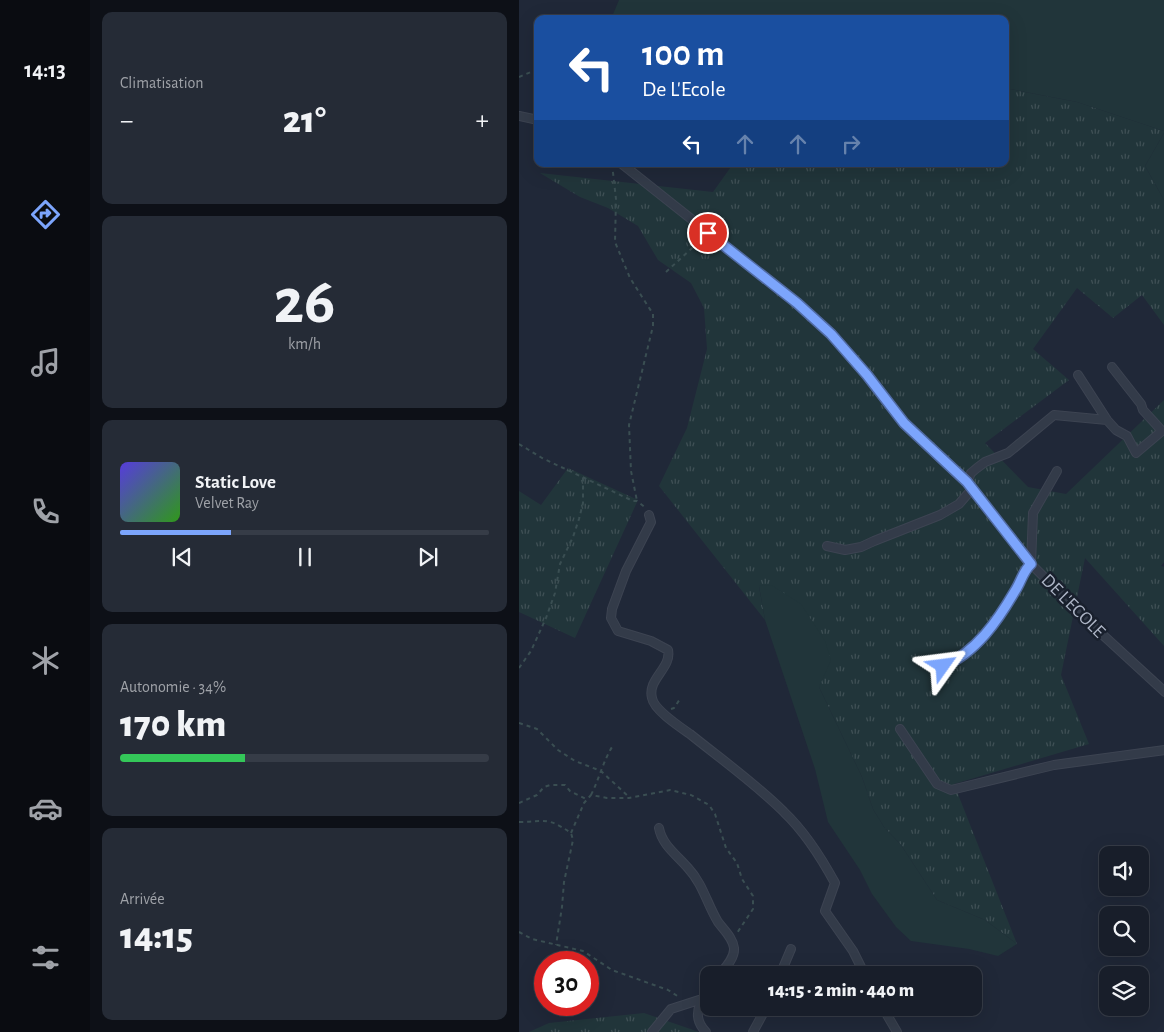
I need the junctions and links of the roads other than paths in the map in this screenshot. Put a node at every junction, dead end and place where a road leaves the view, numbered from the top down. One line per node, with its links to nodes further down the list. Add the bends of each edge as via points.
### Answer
1 (519, 116): 2 (street)
2 (534, 119)
3 (626, 167): 8 (street, DE L'ECOLE, via 791,298 831,334 904,423)
4 (1112, 367): 6 (street, via 1162,432 1136,453 1127,436 1115,430)
5 (1078, 375): 6 (street)
6 (1107, 420): 8 (street, via 1054,415 1008,453 977,468)
7 (1057, 471): 12 (street, via 1033,513)
8 (967, 482): 9 (street, DE L'ECOLE)
9 (972, 489): 11 (street, via 959,504 940,516 861,547 845,550); 12 (street, DE L'ECOLE)
10 (649, 515): 21 (street, via 651,522 626,571 611,618 618,631 668,650 667,662 651,689 652,700 785,812 820,856 835,883 825,911)
11 (827, 546)
12 (1031, 564): 13 (street, via 991,629 952,663); 14 (street, DE L'ECOLE)
13 (943, 666)
14 (1164, 692)
15 (900, 729): 16 (street, via 937,784 951,790 1054,765)
16 (1164, 750)
17 (659, 828): 19 (street, via 670,850 701,884 718,921 731,939 733,954)
18 (791, 949): 20 (street)
19 (725, 966)
20 (784, 966)
21 (860, 966)
22 (700, 1000): 26 (street, via 671,1009)
23 (700, 1003): 27 (street, via 697,1016)
24 (762, 1016): 28 (street)
25 (888, 1016): 29 (street)
26 (652, 1032)
27 (706, 1032)
28 (753, 1032)
29 (897, 1032)

